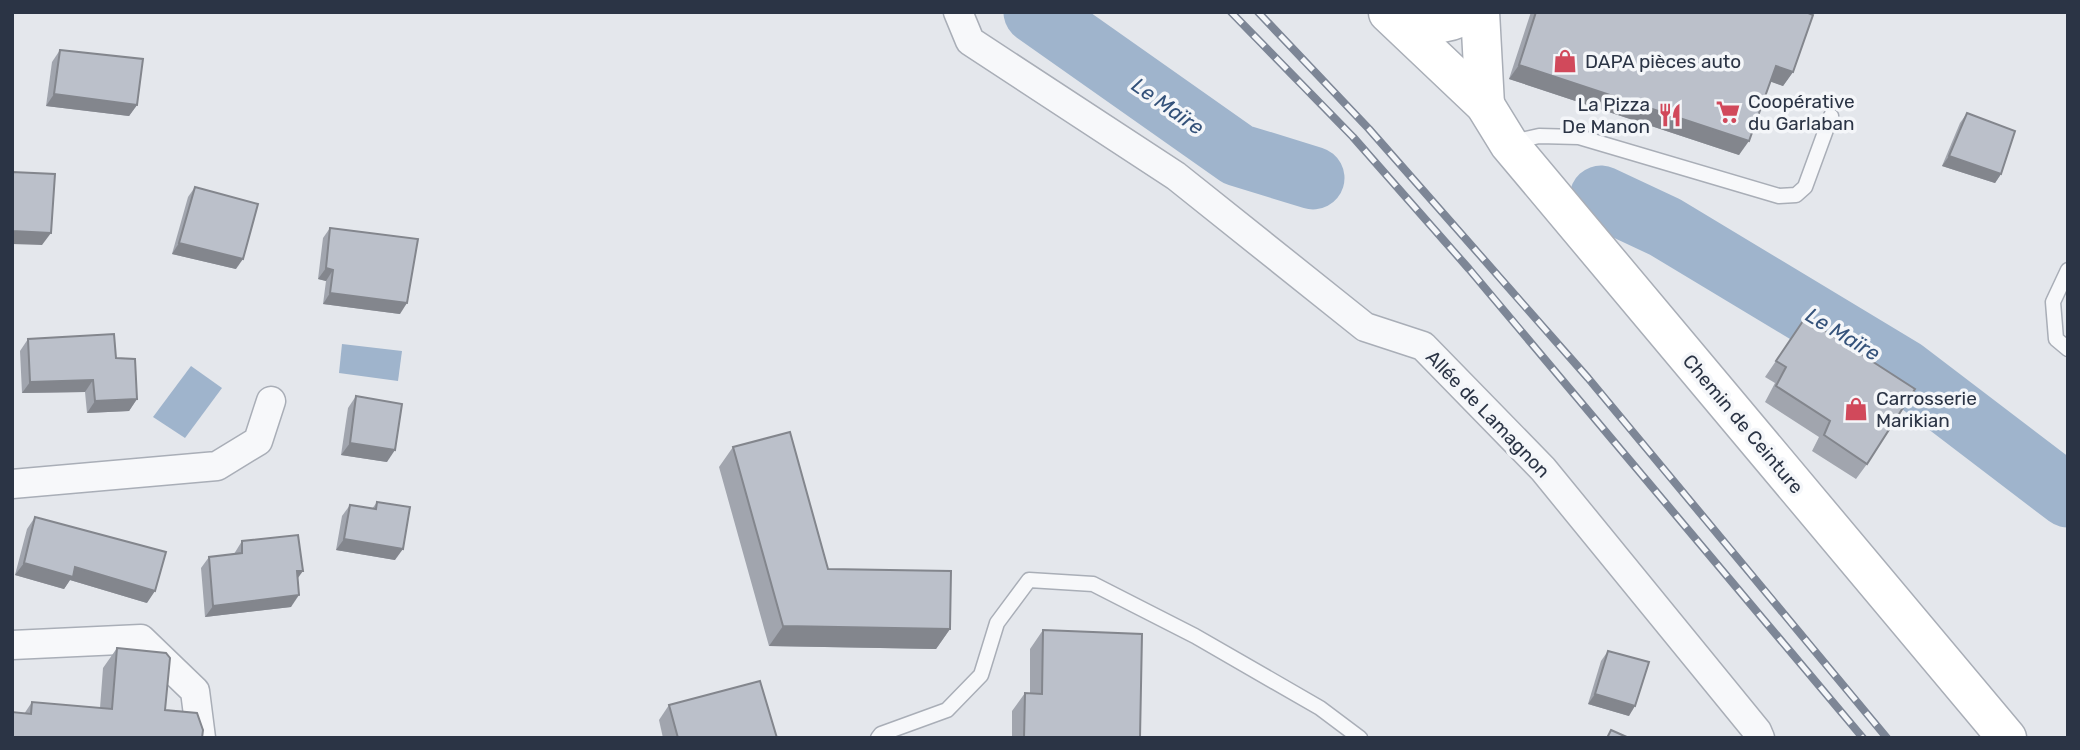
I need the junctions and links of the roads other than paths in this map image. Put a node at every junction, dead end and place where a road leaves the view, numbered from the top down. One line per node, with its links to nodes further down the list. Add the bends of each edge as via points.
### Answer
1 (958, 12): 16 (street, Allée de Lamagnon, via 970,41 1175,176 1365,327 1423,346 1543,468)
2 (1471, 12): 4 (main road, via 1435,25)
3 (1480, 12): 5 (main road, Chemin de Ceinture)
4 (1387, 13): 5 (main road, Chemin de Ceinture)
5 (1485, 106): 7 (main road, Chemin de Ceinture)
6 (1831, 116): 7 (lane, via 1805,187 1796,195 1779,196 1579,137 1539,136)
7 (1508, 144): 17 (main road, Chemin de Ceinture)
8 (2068, 270): 9 (lane, via 2053,302 2056,339)
9 (2068, 349)
10 (271, 401): 11 (street, via 258,441 217,466)
11 (12, 484)
12 (12, 645): 13 (street, via 141,639 195,691)
13 (201, 738)
14 (878, 738): 15 (lane, via 947,710 981,675 997,623 1029,580 1093,584 1320,708)
15 (1360, 738)
16 (1760, 738)
17 (2007, 738)

